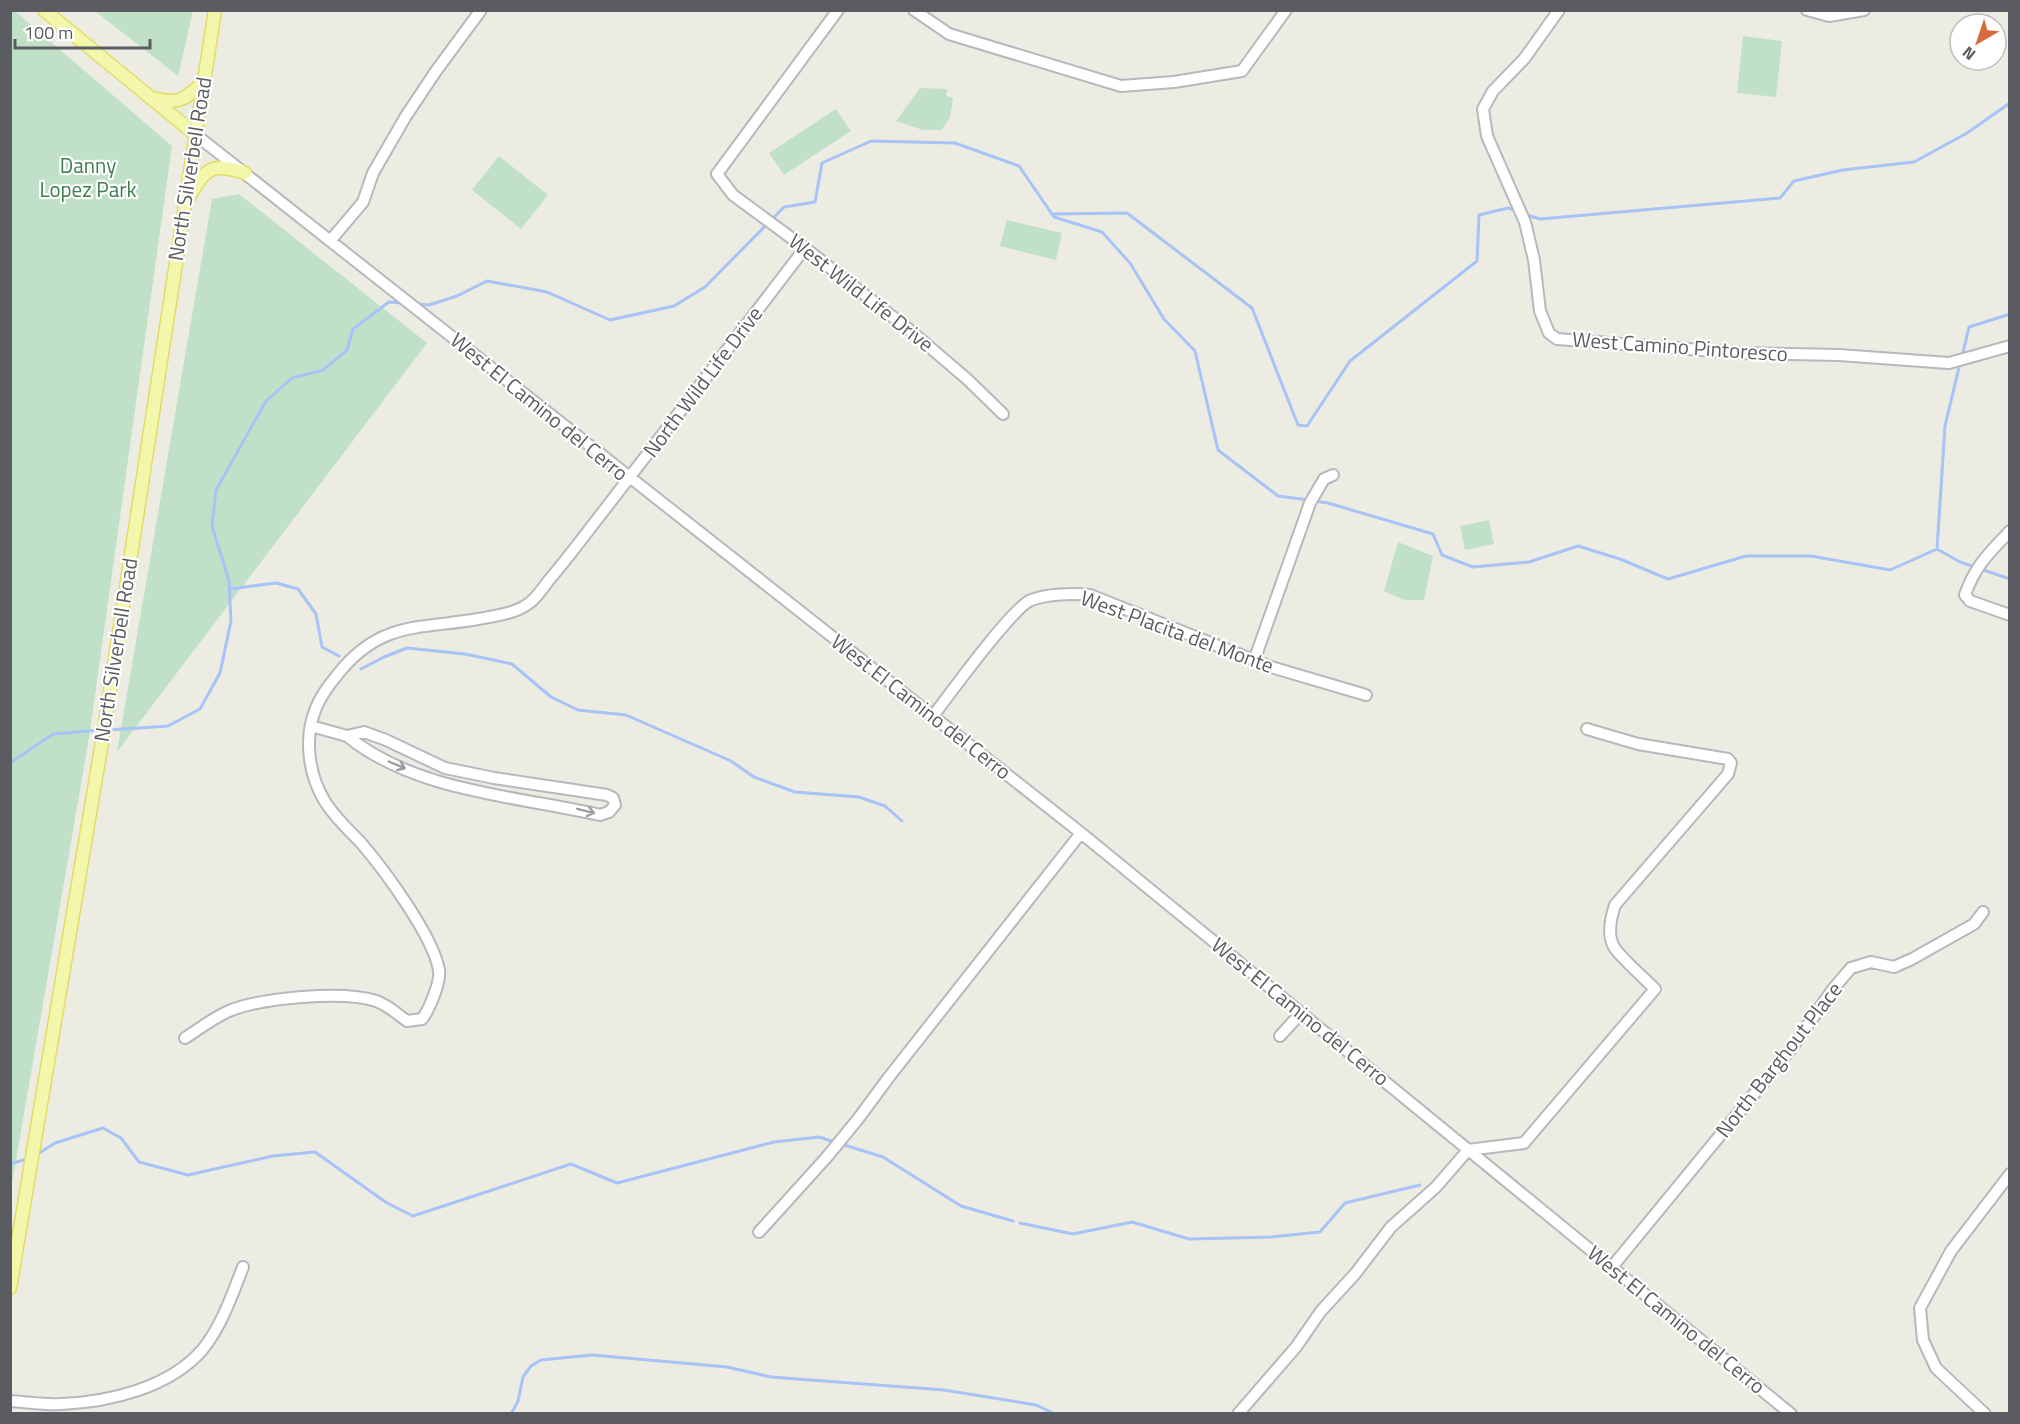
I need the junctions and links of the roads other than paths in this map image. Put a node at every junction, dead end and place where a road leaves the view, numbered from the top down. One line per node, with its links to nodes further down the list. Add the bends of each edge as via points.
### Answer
1 (44, 10): 11 (main road, West El Camino del Cerro)
2 (215, 10): 10 (main road, North Silverbell Road)
3 (481, 10): 15 (street, via 406,116 373,173 363,202)
4 (838, 10): 16 (street, West Wild Life Drive, via 717,174 733,195)
5 (914, 10): 6 (street, via 949,34 1121,86 1242,71)
6 (1286, 10)
7 (1559, 10): 17 (street, West Camino Pintoresco, via 1483,109 1488,136 1525,222 1540,311 1549,333 1557,339 1949,363)
8 (1807, 10): 9 (street, via 1828,16)
9 (1864, 10)
10 (204, 81): 11 (main road, via 180,101); 12 (main road, North Silverbell Road)
11 (149, 97): 12 (main road, West El Camino del Cerro)
12 (196, 135): 13 (street, West El Camino del Cerro); 14 (main road, North Silverbell Road)
13 (245, 173): 14 (main road, via 225,167 213,169 201,176); 15 (street, West El Camino del Cerro)
14 (185, 203): 41 (main road, North Silverbell Road, via 104,730)
15 (330, 241): 20 (street, West El Camino del Cerro)
16 (805, 248): 18 (street, West Wild Life Drive, via 912,332); 20 (street, North Wild Life Drive)
17 (2010, 346)
18 (1003, 414)
19 (1333, 476): 23 (street, via 1324,479 1310,503)
20 (629, 478): 25 (street, West El Camino del Cerro); 26 (street, North Wild Life Drive, via 530,604 494,618 408,628 384,635 356,653 341,671 315,709)
21 (2010, 531): 22 (street, via 1983,559 1965,595 1970,601)
22 (2010, 615)
23 (1254, 661): 24 (street, West Placita del Monte); 25 (street, West Placita del Monte, via 1090,596 1053,596 1029,601 1004,625)
24 (1366, 695)
25 (933, 716): 29 (street, West El Camino del Cerro)
26 (311, 726): 28 (street); 32 (street, North Wild Life Drive, via 309,754 322,797 405,902 440,971 426,1014)
27 (1587, 729): 36 (street, via 1638,744 1728,759 1731,770 1616,904 1611,917 1614,947 1655,989 1524,1143)
28 (347, 736): 28 (street, one-way to 28, via 363,749 444,784 600,815 615,805 607,795 445,768 364,732)
29 (1081, 833): 31 (street, West El Camino del Cerro); 38 (street, via 826,1158)
30 (1983, 912): 40 (street, North Barghout Place, via 1974,924 1894,967 1871,962 1851,968 1791,1049)
31 (1301, 1013): 34 (street, West El Camino del Cerro); 36 (street, West El Camino del Cerro)
32 (413, 1022): 33 (street); 35 (street, via 378,1002 358,997 303,998 229,1011)
33 (412, 1033)
34 (1280, 1036)
35 (185, 1038)
36 (1468, 1150): 40 (street, West El Camino del Cerro); 43 (street, via 1436,1187 1392,1227)
37 (2010, 1174): 45 (street, via 1951,1251 1920,1308 1923,1340 1936,1368)
38 (759, 1232)
39 (243, 1267): 42 (street, via 229,1306 202,1350 158,1382 128,1395 60,1404)
40 (1612, 1267): 44 (street, West El Camino del Cerro)
41 (10, 1288)
42 (10, 1401)
43 (1238, 1413)
44 (1791, 1413)
45 (1985, 1413)

